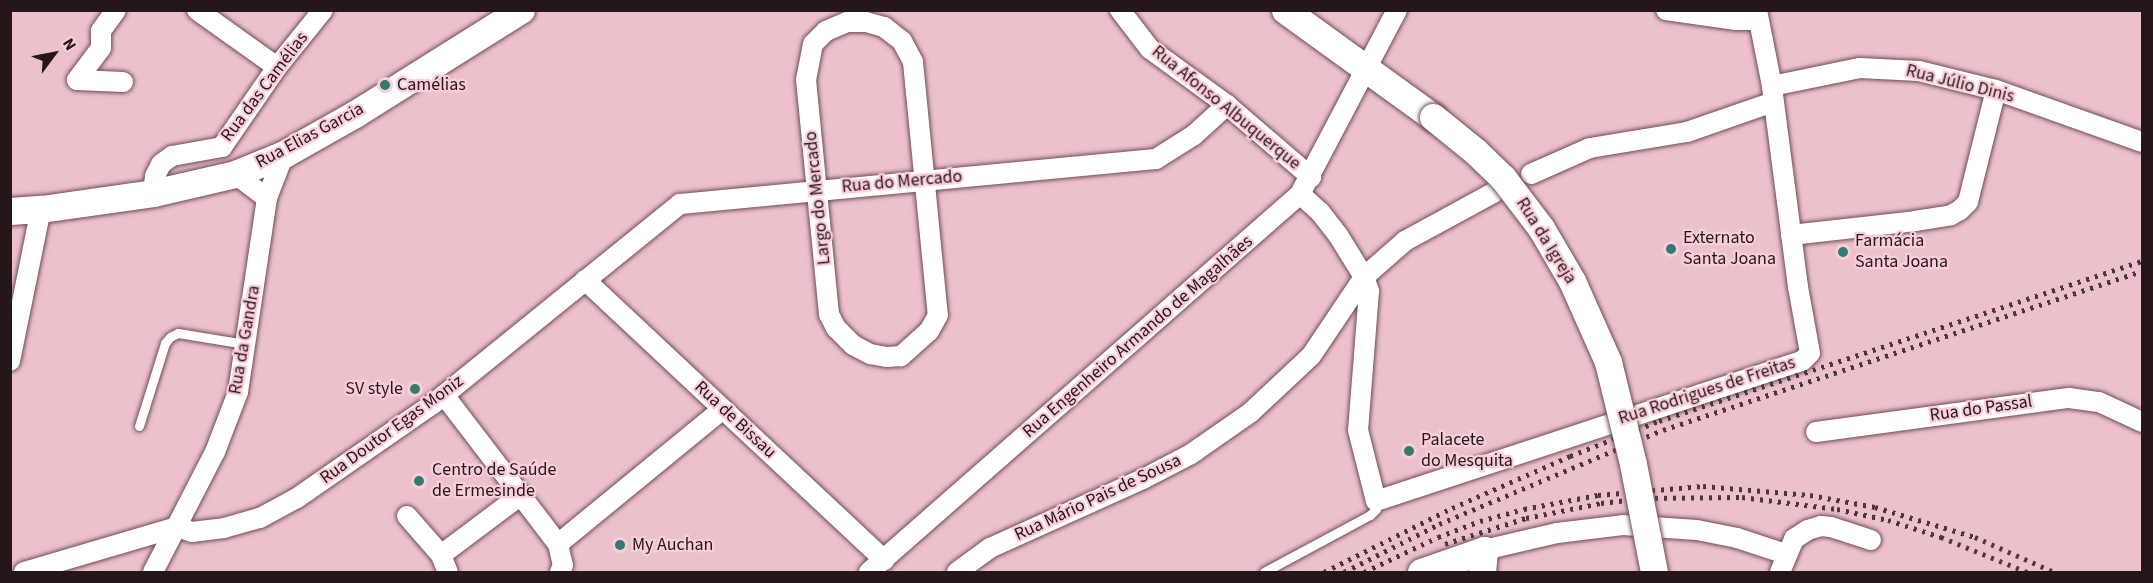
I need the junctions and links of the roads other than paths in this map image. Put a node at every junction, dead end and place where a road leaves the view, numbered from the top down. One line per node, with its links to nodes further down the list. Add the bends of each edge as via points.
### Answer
1 (116, 10): 12 (street, via 101,31 101,48 76,80)
2 (197, 10): 10 (street)
3 (323, 10): 10 (street, Rua das Camélias)
4 (521, 10): 17 (main road, Rua Elias Garcia)
5 (1120, 10): 15 (street, Rua Afonso Albuquerque, via 1150,49)
6 (1285, 10): 11 (main road, Rua da Igreja)
7 (1397, 10): 11 (street, Rua Engenheiro Armando de Magalhães)
8 (1666, 10): 9 (street, via 1736,20)
9 (1758, 15): 14 (street, Rua Rodrigues de Freitas)
10 (277, 67): 24 (street, Rua das Camélias, via 222,147 172,156 161,164)
11 (1368, 71): 20 (street, Rua Engenheiro Armando de Magalhães); 57 (main road, Rua da Igreja, bridge, via 1432,117 1508,184 1541,228 1572,281 1608,362)
12 (123, 82)
13 (1996, 90): 14 (street, Rua Júlio Dinis, via 1919,71 1860,68); 16 (street, Rua Júlio Dinis); 29 (street, via 1968,202 1960,210 1915,221)
14 (1772, 94): 19 (street, Rua Júlio Dinis, via 1687,132 1590,148); 29 (street, Rua Rodrigues de Freitas)
15 (1227, 105): 20 (street, Rua Afonso Albuquerque); 21 (street, Rua do Mercado, via 1194,135 1156,159)
16 (2142, 142)
17 (284, 154): 18 (main road, Rua Elias Garcia); 26 (street, Rua da Gandra)
18 (235, 174): 24 (main road, Rua Elias Garcia); 26 (street)
19 (1531, 174)
20 (1311, 177): 25 (street, Rua Engenheiro Armando de Magalhães)
21 (924, 180): 22 (street, Rua do Mercado); 22 (street, Largo do Mercado, via 913,62 902,41 884,27 847,22 826,31 813,44 808,61 806,80); 22 (street, Largo do Mercado, via 938,315 929,331 901,356 870,354 853,345 836,328 829,314)
22 (816, 190): 31 (street, Rua do Mercado, via 680,204)
23 (1495, 192): 30 (street, Rua Mário Pais de Sousa, via 1405,241)
24 (153, 193): 27 (main road, Rua Elias Garcia)
25 (1300, 194): 30 (street, via 1338,235); 50 (street, Rua Engenheiro Armando de Magalhães)
26 (267, 198): 34 (street, Rua da Gandra)
27 (41, 210): 28 (main road, Rua Elias Garcia); 35 (street)
28 (10, 211)
29 (1791, 235): 42 (street, Rua Rodrigues de Freitas, via 1810,353 1802,361)
30 (1364, 277): 32 (street, Rua Mário Pais de Sousa); 33 (street, via 1369,291)
31 (585, 280): 36 (street, Rua Doutor Egas Moniz); 37 (street, Rua de Bissau)
32 (1337, 318): 33 (street); 54 (street, Rua Mário Pais de Sousa, via 1311,356 1258,406 1191,454 990,548)
33 (1365, 335): 42 (street, via 1358,430)
34 (245, 344): 39 (lane, via 178,333 170,336); 44 (street, Rua da Gandra, via 238,392 215,452)
35 (10, 361)
36 (444, 394): 41 (street); 44 (street, Rua Doutor Egas Moniz, via 297,498 260,518 192,532)
37 (723, 409): 46 (street); 50 (street, Rua de Bissau)
38 (2142, 422): 40 (street, Rua do Passal, via 2099,402 2069,398)
39 (140, 426)
40 (1816, 432)
41 (521, 495): 46 (street); 49 (street)
42 (1376, 501): 55 (lane, via 1376,509 1370,515)
43 (406, 516): 49 (street)
44 (177, 527): 51 (street); 52 (street, Rua da Gandra)
45 (1871, 540): 47 (street, via 1821,526 1794,539)
46 (558, 544): 53 (street, via 563,565)
47 (1786, 554): 48 (street, via 1697,530 1623,525 1557,533); 58 (street)
48 (1483, 561): 56 (main road)
49 (442, 567)
50 (874, 569)
51 (24, 573)
52 (153, 573)
53 (560, 573)
54 (957, 573)
55 (1264, 573)
56 (1421, 573)
57 (1654, 573)
58 (1780, 573)

